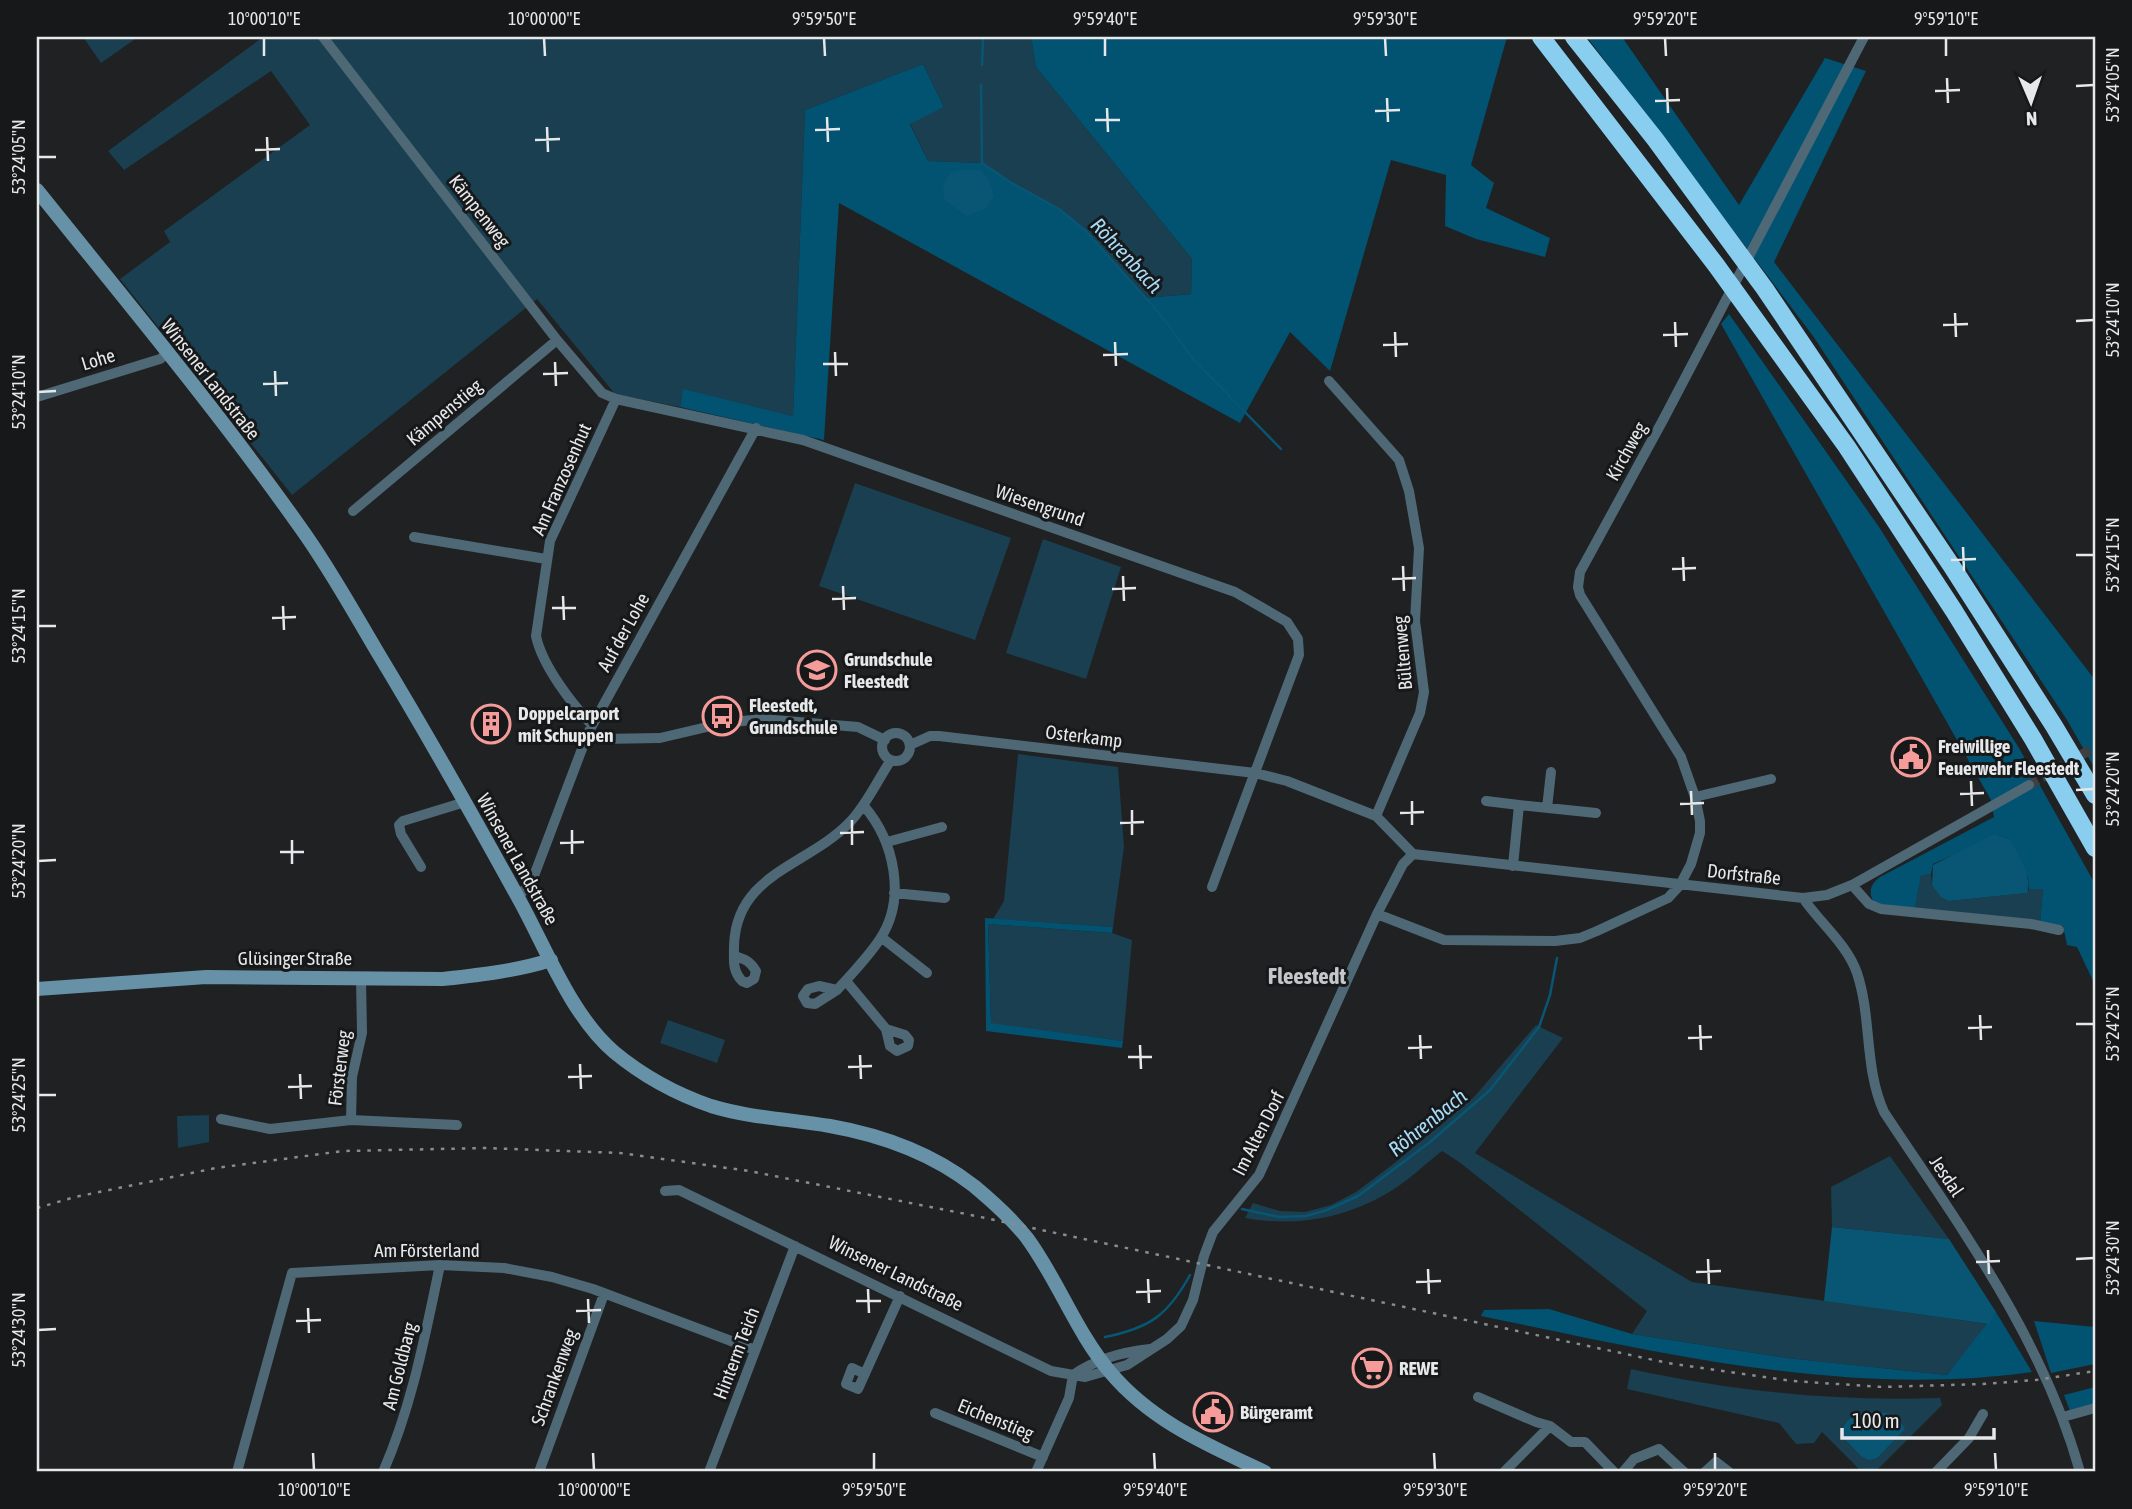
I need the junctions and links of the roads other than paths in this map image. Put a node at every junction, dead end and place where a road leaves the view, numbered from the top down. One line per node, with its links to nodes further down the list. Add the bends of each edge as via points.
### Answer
1 (323, 37): 6 (street, Kämpenweg)
2 (1541, 37): 34 (highway, via 1847,447 2033,739)
3 (1574, 37): 23 (highway, via 1744,259 1944,554)
4 (1864, 37): 24 (street, Kirchweg, via 1580,572 1580,595 1681,757)
5 (37, 190): 7 (street, Winsener Landstraße)
6 (557, 340): 10 (street, Kämpenweg, via 602,393); 12 (street, Kämpenstieg)
7 (168, 353): 9 (street, Lohe); 26 (street, Winsener Landstraße, via 304,531)
8 (1329, 381): 31 (street, Bültenweg, via 1399,460 1419,548 1415,621 1424,692 1420,713)
9 (37, 397)
10 (616, 399): 11 (street, Wiesengrund); 14 (street, Am Franzosenhut, via 550,541)
11 (756, 428): 15 (street, Auf der Lohe); 20 (street, Wiesengrund, via 803,440 1236,592 1287,622 1298,639 1299,656)
12 (353, 511)
13 (414, 537): 14 (street)
14 (546, 559): 15 (street, Am Franzosenhut, via 536,636 539,650)
15 (590, 729): 16 (street, Osterkamp, via 600,738 660,738 731,721 762,719 858,727); 42 (street, Auf der Lohe, via 532,881)
16 (885, 740): 17 (street, Osterkamp, via 899,733); 18 (street, via 884,751)
17 (910, 745): 18 (street, Osterkamp, via 903,759); 20 (street, Osterkamp, via 939,736)
18 (891, 760): 28 (street)
19 (1551, 772): 29 (street)
20 (1255, 773): 31 (street, Osterkamp, via 1287,780); 40 (street)
21 (1771, 779): 24 (street)
22 (2029, 785): 39 (street, Dorfstraße)
23 (2095, 795)
24 (1695, 797): 38 (street, Kirchweg, via 1700,833)
25 (1486, 801): 27 (street)
26 (465, 802): 36 (street, via 399,825); 42 (street, Winsener Landstraße)
27 (1519, 805): 29 (street); 37 (street)
28 (864, 806): 33 (street); 48 (street, via 849,824 749,897 735,930)
29 (1547, 808): 30 (street)
30 (1596, 813)
31 (1376, 816): 35 (street, Osterkamp)
32 (942, 827): 33 (street)
33 (887, 842): 41 (street)
34 (2095, 848)
35 (1413, 854): 37 (street, Dorfstraße); 45 (street, Im Alten Dorf)
36 (421, 866)
37 (1513, 866): 38 (street, Dorfstraße)
38 (1680, 884): 44 (street, Dorfstraße); 45 (street, via 1668,898 1597,932 1555,941 1444,940)
39 (1852, 885): 44 (street, Dorfstraße); 46 (street, via 1869,904 1881,909)
40 (1212, 887)
41 (894, 893): 43 (street); 47 (street)
42 (518, 897): 49 (street, Winsener Landstraße)
43 (945, 898)
44 (1803, 898): 72 (street, Jesdal, via 1847,951 1857,973 1873,1081 1884,1112 1995,1280)
45 (1377, 914): 65 (street, Im Alten Dorf, via 1259,1175 1213,1232 1186,1319 1176,1332 1127,1364)
46 (2059, 930)
47 (881, 937): 50 (street); 52 (street)
48 (734, 956)
49 (551, 960): 51 (street, Glüsinger Straße, via 443,979); 65 (street, Winsener Landstraße, via 595,1032 652,1079 714,1107 872,1135 939,1163 975,1187 1026,1237)
50 (927, 973)
51 (361, 978): 53 (street, Glüsinger Straße, via 206,977); 57 (street, Försterweg, via 362,1033 352,1077)
52 (846, 981): 54 (street); 55 (street)
53 (37, 989)
54 (837, 990)
55 (886, 1029)
56 (221, 1119): 57 (street, Försterweg, via 270,1129)
57 (351, 1120): 58 (street, Försterweg)
58 (457, 1125)
59 (665, 1192): 60 (street, Winsener Landstraße, via 679,1190)
60 (795, 1246): 63 (street, Winsener Landstraße); 64 (street, Hinterm Teich)
61 (440, 1265): 62 (street, Am Försterland, via 504,1268); 75 (street, Am Försterland, via 292,1273); 76 (street, Am Goldbarg, via 412,1391)
62 (604, 1294): 64 (street, Am Försterland); 77 (street, Schrankenweg)
63 (900, 1296): 66 (street); 67 (street, Winsener Landstraße, via 1051,1371)
64 (755, 1350): 78 (street, Hinterm Teich)
65 (1105, 1365): 67 (street, Winsener Landstraße, via 1085,1377); 80 (street, Winsener Landstraße, via 1164,1421)
66 (865, 1374)
67 (1073, 1374): 74 (street, via 1069,1398)
68 (1478, 1397): 73 (street)
69 (2095, 1408): 72 (street)
70 (935, 1413): 74 (street, Eichenstieg)
71 (1983, 1414): 87 (street, via 1969,1438)
72 (2063, 1417): 88 (street, Jesdal)
73 (1550, 1426): 81 (street); 82 (street, via 1571,1442 1585,1442)
74 (1043, 1457): 79 (street)
75 (237, 1472)
76 (383, 1472)
77 (538, 1472)
78 (709, 1472)
79 (1036, 1472)
80 (1265, 1472)
81 (1504, 1472)
82 (1614, 1472)
83 (1623, 1472): 84 (street, via 1634,1459 1659,1449)
84 (1684, 1472)
85 (1705, 1472): 86 (street, via 1716,1462)
86 (1729, 1472)
87 (1936, 1472)
88 (2080, 1472)

